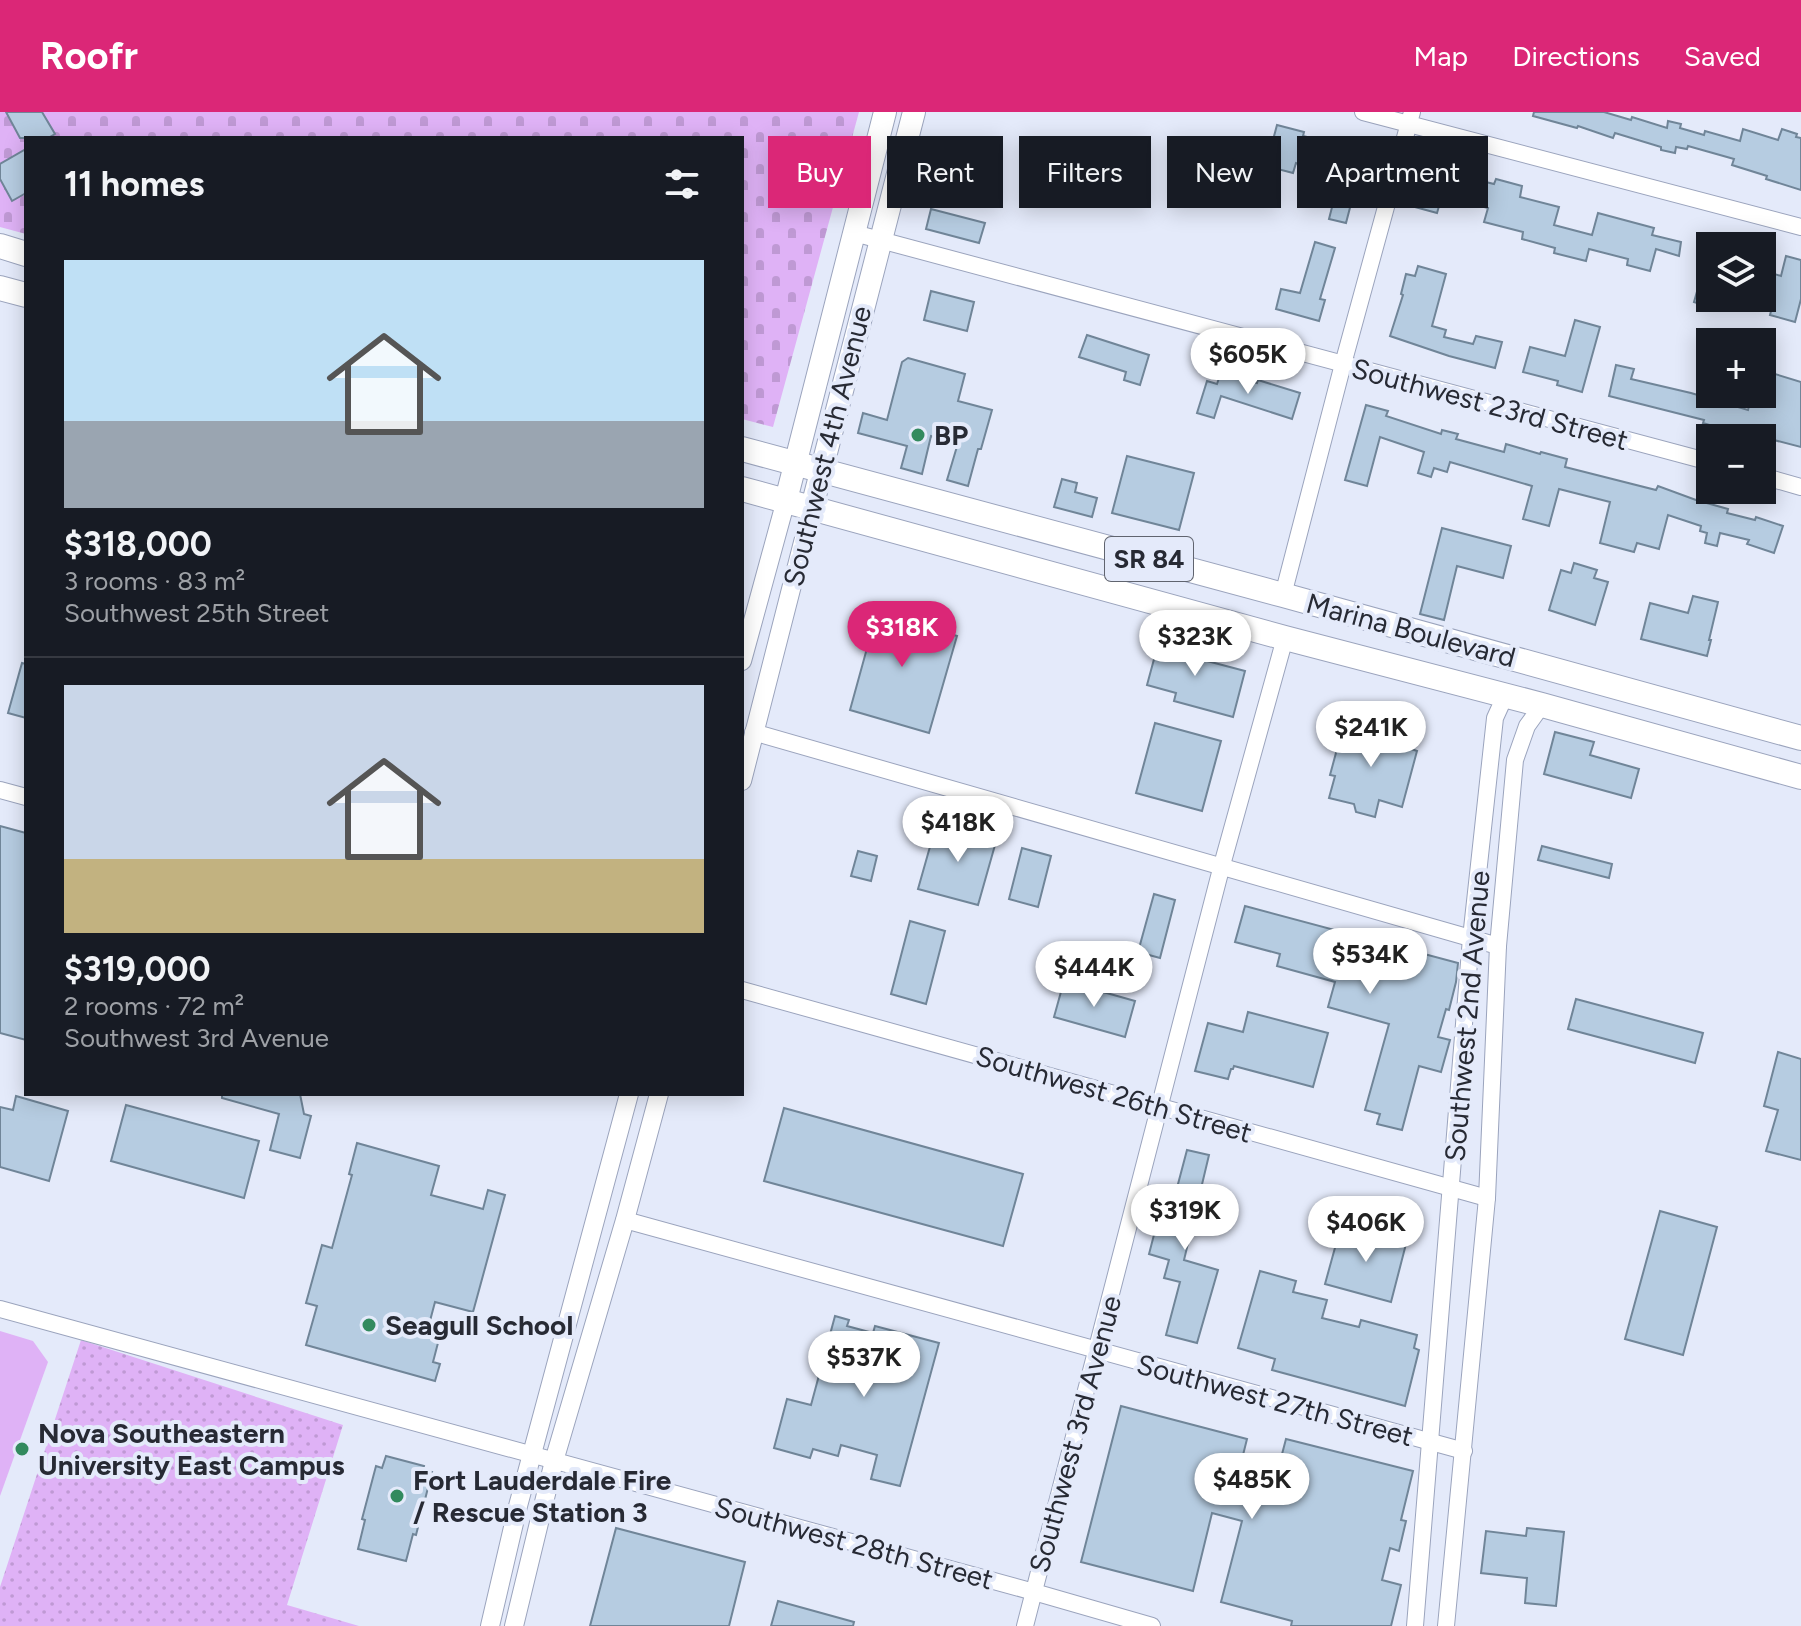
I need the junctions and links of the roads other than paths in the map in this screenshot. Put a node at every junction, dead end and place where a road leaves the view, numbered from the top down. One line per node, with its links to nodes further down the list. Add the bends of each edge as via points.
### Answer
1 (885, 112): 6 (main road, Southwest 4th Avenue)
2 (914, 112): 7 (main road, Southwest 4th Avenue)
3 (1363, 112): 4 (street)
4 (1411, 118): 5 (street); 12 (street)
5 (1801, 227)
6 (854, 233): 7 (street, Southwest 23rd Street); 15 (main road, Southwest 4th Avenue)
7 (881, 239): 12 (street, Southwest 23rd Street); 16 (main road, Southwest 4th Avenue)
8 (0, 246): 9 (main road)
9 (24, 253)
10 (0, 288): 11 (main road)
11 (24, 294)
12 (1343, 364): 14 (street, Southwest 23rd Street); 22 (street)
13 (744, 450): 15 (main road, Marina Boulevard / SR 84)
14 (1696, 458)
15 (795, 464): 16 (main road, Marina Boulevard / SR 84); 20 (main road, Southwest 4th Avenue)
16 (820, 471): 21 (main road, Southwest 4th Avenue); 22 (main road, Marina Boulevard / SR 84)
17 (1776, 480): 18 (street)
18 (1801, 487)
19 (744, 490): 20 (main road, Marina Boulevard / SR 84)
20 (786, 500): 21 (main road, Marina Boulevard / SR 84); 26 (street, Southwest 4th Avenue)
21 (812, 507): 24 (main road, Marina Boulevard / SR 84); 30 (street, Southwest 4th Avenue)
22 (1283, 595): 23 (main road, Marina Boulevard / SR 84); 24 (main road, via 1277,606)
23 (1326, 607): 25 (main road, via 1303,619); 27 (main road, Marina Boulevard / SR 84)
24 (1245, 627): 25 (main road, Marina Boulevard / SR 84)
25 (1285, 638): 28 (main road, Marina Boulevard / SR 84); 36 (street, Southwest 3rd Avenue)
26 (744, 654)
27 (1598, 682): 28 (main road, via 1534,683); 31 (main road, Marina Boulevard / SR 84)
28 (1505, 696): 29 (main road, Marina Boulevard / SR 84); 37 (street, Southwest 2nd Avenue, via 1495,718)
29 (1542, 705): 33 (main road, Marina Boulevard / SR 84); 38 (street, Southwest 2nd Avenue, via 1527,726 1515,760)
30 (753, 732): 32 (street, Southwest 4th Avenue); 36 (street)
31 (1801, 738)
32 (744, 772)
33 (1801, 777)
34 (0, 790): 35 (street)
35 (24, 796)
36 (1222, 865): 37 (street); 42 (street, Southwest 3rd Avenue)
37 (1471, 938): 38 (street); 43 (street, Southwest 2nd Avenue)
38 (1498, 946): 44 (street, Southwest 2nd Avenue)
39 (744, 991): 42 (street, Southwest 26th Street)
40 (628, 1096): 50 (street)
41 (658, 1096): 45 (street)
42 (1159, 1106): 43 (street, Southwest 26th Street); 47 (street, Southwest 3rd Avenue)
43 (1452, 1189): 44 (street, Southwest 26th Street); 48 (street, Southwest 2nd Avenue)
44 (1487, 1198): 49 (street, Southwest 2nd Avenue)
45 (625, 1220): 47 (street, Southwest 27th Street); 51 (street)
46 (0, 1309): 50 (street, Southwest 28th Street)
47 (1097, 1351): 48 (street, Southwest 27th Street); 52 (street, Southwest 3rd Avenue)
48 (1431, 1442): 49 (street, Southwest 27th Street); 57 (street, Southwest 2nd Avenue)
49 (1464, 1451): 58 (street, Southwest 2nd Avenue)
50 (532, 1454): 51 (street, Southwest 28th Street); 53 (street)
51 (554, 1461): 52 (street, Southwest 28th Street); 54 (street)
52 (1034, 1592): 55 (street, Southwest 3rd Avenue); 56 (street, Southwest 28th Street)
53 (490, 1626)
54 (514, 1626)
55 (1025, 1626)
56 (1152, 1626)
57 (1415, 1626)
58 (1446, 1626)

